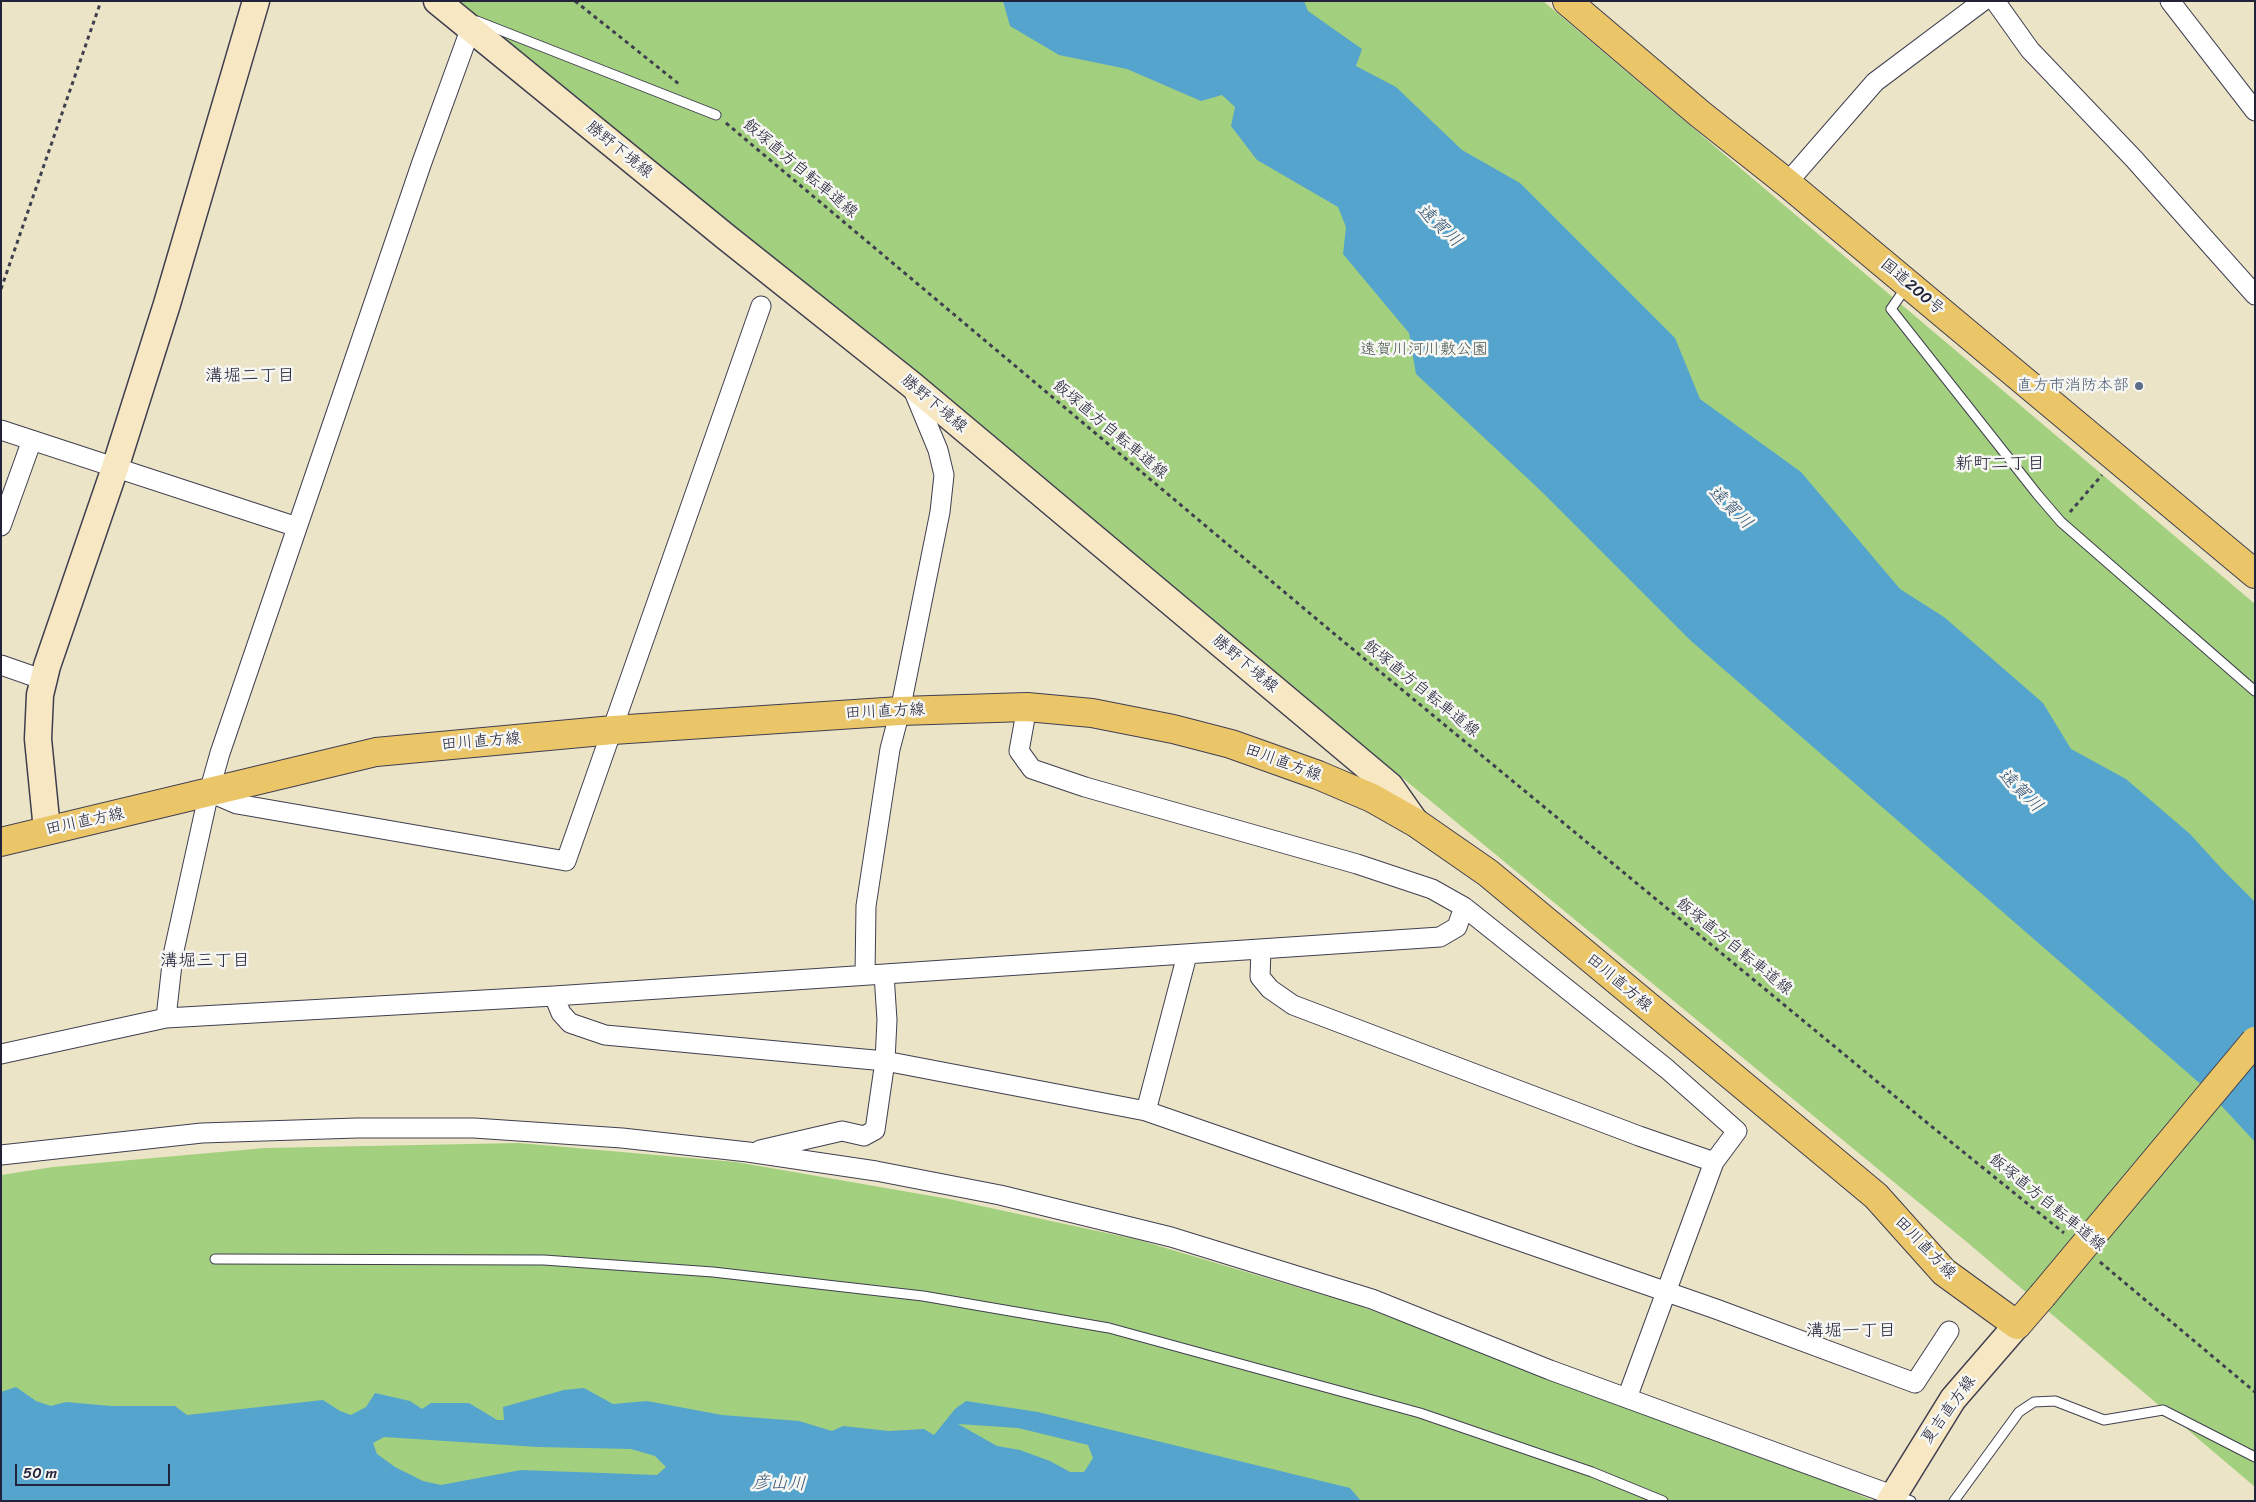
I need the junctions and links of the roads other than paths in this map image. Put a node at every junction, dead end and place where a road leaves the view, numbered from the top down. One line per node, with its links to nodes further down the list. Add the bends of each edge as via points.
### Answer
1 (256, 1): 17 (main road)
2 (1567, 1): 10 (main road, 国道200号, via 1700,114)
3 (1983, 1): 10 (street, via 1875,82)
4 (1995, 1): 12 (street, via 2030,50 2134,159)
5 (2170, 1): 8 (street)
6 (442, 5): 7 (main road, 勝野下境線); 9 (lane)
7 (470, 30): 14 (main road, 勝野下境線); 19 (street)
8 (2255, 111)
9 (716, 115)
10 (1787, 182): 11 (main road, 国道200号)
11 (1909, 284): 20 (main road, 国道200号); 23 (lane, via 1891,309 2061,522)
12 (2255, 295)
13 (761, 306): 26 (street)
14 (912, 385): 25 (street, via 938,450 944,475 940,512); 28 (main road, 勝野下境線, via 1390,786)
15 (1, 430): 16 (street)
16 (32, 440): 17 (street); 18 (street)
17 (115, 468): 19 (street); 22 (main road)
18 (1, 526)
19 (297, 527): 27 (street)
20 (2255, 574)
21 (1, 665): 22 (street)
22 (44, 680): 29 (main road, via 38,739)
23 (2255, 691)
24 (1027, 707): 25 (main road, 田川直方線); 28 (main road, 田川直方線, via 1092,713 1232,744 1372,798); 31 (street, via 1019,751 1032,769 1357,864 1432,889)
25 (900, 711): 26 (main road, 田川直方線); 35 (street, via 890,749 866,906)
26 (613, 730): 27 (main road, 田川直方線, via 376,752); 27 (street, via 566,861 237,804)
27 (209, 792): 29 (main road, 田川直方線); 37 (street, via 174,955)
28 (1416, 823): 47 (main road, 田川直方線, via 1488,873 1876,1196 1944,1272)
29 (47, 830): 30 (main road, 田川直方線)
30 (1, 842)
31 (1464, 907): 32 (street, via 1457,927 1440,937); 44 (street, via 1667,1069 1737,1131)
32 (1261, 950): 33 (street); 44 (street, via 1260,977 1270,990 1293,1005)
33 (1186, 955): 34 (street); 41 (street)
34 (884, 974): 35 (street); 40 (street)
35 (865, 975): 36 (street)
36 (554, 996): 37 (street); 40 (street, via 570,1023 605,1035)
37 (166, 1018): 39 (street)
38 (2255, 1041): 47 (main road, bridge)
39 (1, 1054)
40 (885, 1061): 41 (street); 42 (street, via 875,1130 864,1136 842,1131)
41 (1146, 1111): 46 (street)
42 (748, 1152): 43 (street, via 622,1138 474,1128 357,1128 202,1133); 49 (street, via 876,1171 1000,1195 1171,1236 1372,1299)
43 (1, 1155)
44 (1714, 1162): 46 (street)
45 (215, 1259): 52 (lane, via 544,1260 713,1272 923,1296 1109,1328 1420,1413 1592,1472)
46 (1665, 1292): 48 (street, via 1915,1383); 49 (street)
47 (2017, 1325): 51 (main road, 夏吉直方線, via 1953,1399)
48 (1949, 1331)
49 (1627, 1398): 51 (street)
50 (2255, 1457): 53 (lane, via 2162,1410 2104,1420 2055,1401 2034,1402 2019,1412)
51 (1898, 1499)
52 (1663, 1501)
53 (1954, 1501)

